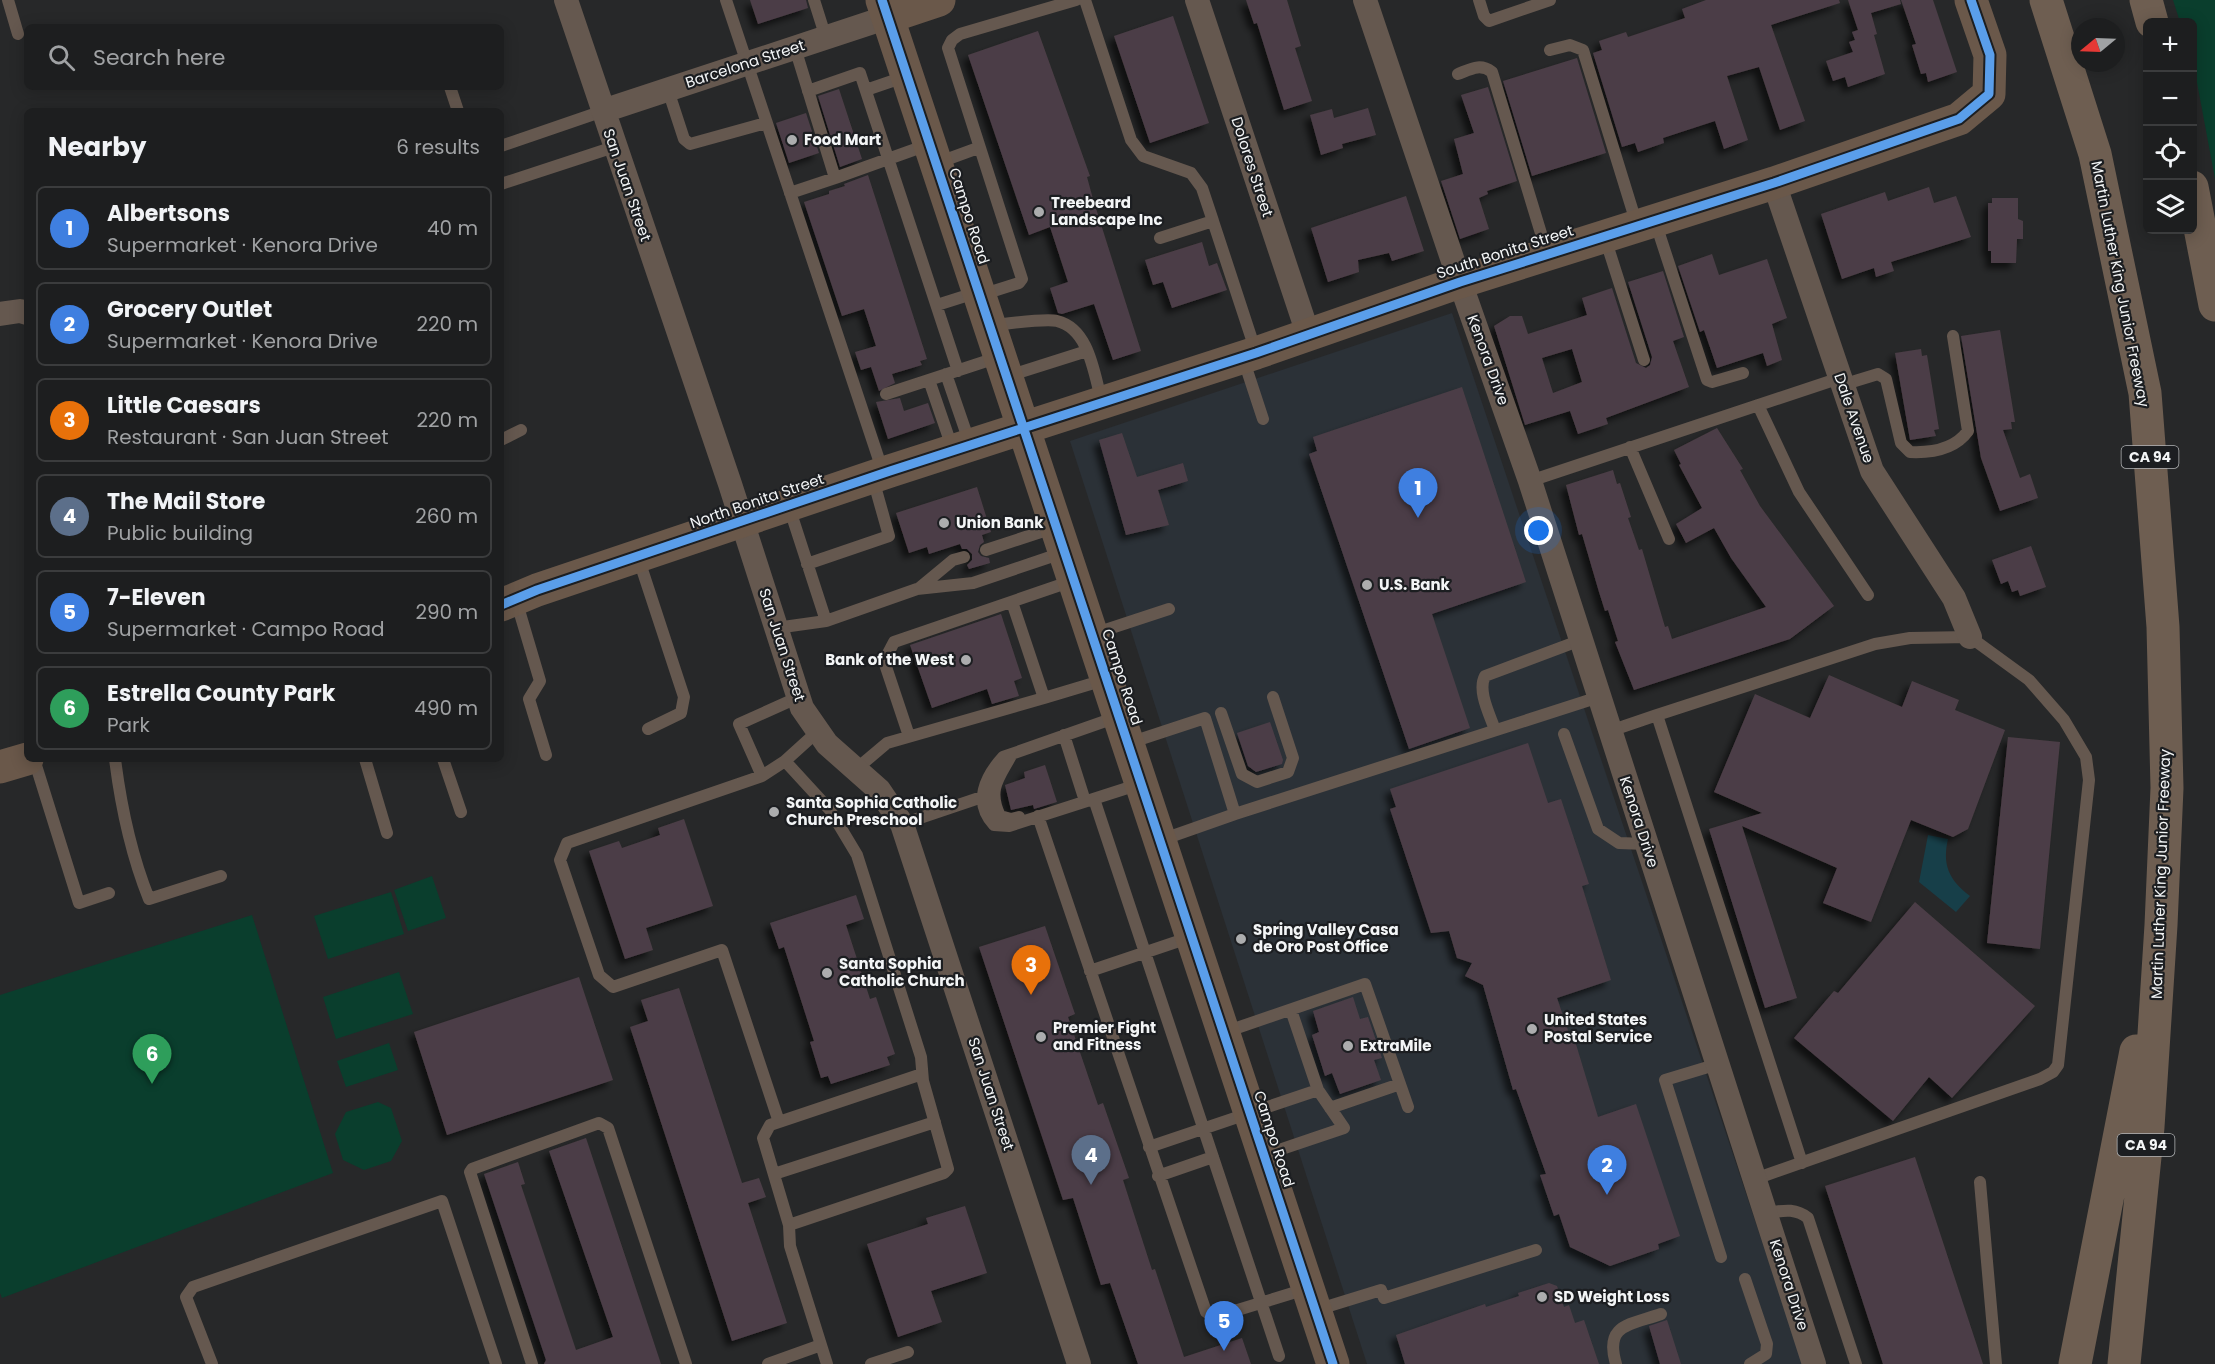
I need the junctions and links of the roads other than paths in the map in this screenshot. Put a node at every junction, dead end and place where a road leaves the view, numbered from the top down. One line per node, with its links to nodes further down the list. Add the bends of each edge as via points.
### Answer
1 (8, 0): 17 (lane)
2 (566, 0): 29 (street, San Juan Street)
3 (726, 0): 21 (lane)
4 (814, 0): 18 (lane)
5 (939, 0): 15 (street)
6 (1084, 0): 41 (lane, via 1131,140 1143,156 1191,172 1202,188)
7 (1197, 0): 52 (street, Dolores Street)
8 (1365, 0): 46 (street, Kenora Drive)
9 (1479, 0): 10 (lane, via 1489,21)
10 (1550, 0)
11 (1971, 0): 38 (street, South Bonita Street, via 1990,55 1989,94 1959,119)
12 (2046, 0): 129 (highway, Martin Luther King Junior Freeway / CA 94, via 2094,154 2145,393 2163,627 2167,788)
13 (2146, 0): 16 (highway)
14 (1071, 1): 33 (lane, via 960,34 952,40 948,48 950,62)
15 (885, 9): 18 (street, Barcelona Street); 23 (street, Campo Road)
16 (2151, 18)
17 (18, 34)
18 (826, 38): 19 (street, Barcelona Street)
19 (795, 48): 21 (street, Barcelona Street); 27 (lane)
20 (1550, 50): 42 (lane, via 1570,45 1583,50)
21 (747, 64): 25 (street, Barcelona Street); 30 (lane)
22 (1458, 74): 45 (lane, via 1478,67 1492,72)
23 (907, 76): 26 (lane); 34 (street, Campo Road)
24 (451, 90): 28 (lane)
25 (668, 90): 29 (street, Barcelona Street); 30 (lane, via 684,139 690,144)
26 (866, 90): 27 (lane, via 860,73); 35 (lane)
27 (808, 91): 36 (lane)
28 (457, 108)
29 (603, 111): 31 (lane); 32 (street, San Juan Street)
30 (766, 123): 39 (lane)
31 (504, 145)
32 (614, 147): 37 (lane); 74 (street, San Juan Street)
33 (978, 148): 34 (lane); 47 (lane, via 1022,279)
34 (933, 154): 35 (lane); 47 (street, Campo Road)
35 (889, 159): 36 (lane); 48 (lane)
36 (835, 178): 39 (lane)
37 (504, 183)
38 (1774, 183): 42 (street, South Bonita Street); 61 (street, Dale Avenue)
39 (790, 194): 71 (lane)
40 (2197, 208): 49 (highway)
41 (1213, 221): 44 (lane); 55 (lane)
42 (1646, 223): 43 (street, South Bonita Street); 59 (lane, via 1707,380)
43 (1604, 236): 45 (street, South Bonita Street); 56 (lane)
44 (1160, 238)
45 (1548, 254): 46 (street, South Bonita Street)
46 (1460, 282): 52 (street, South Bonita Street); 72 (street, Kenora Drive)
47 (983, 304): 48 (lane); 54 (lane, via 1057,321 1076,332); 57 (street, Campo Road)
48 (937, 305): 58 (lane)
49 (2215, 305)
50 (24, 312): 51 (street)
51 (0, 314)
52 (1308, 334): 55 (street, South Bonita Street)
53 (1953, 336): 61 (lane, via 1968,431 1960,442 1928,453 1910,452 1901,443 1886,379 1878,374)
54 (1087, 351): 57 (lane); 63 (lane)
55 (1250, 355): 63 (street, South Bonita Street); 65 (lane)
56 (1644, 360)
57 (1003, 367): 58 (lane); 66 (street, Campo Road)
58 (952, 373): 60 (lane); 70 (lane)
59 (1743, 373)
60 (929, 380): 62 (lane); 70 (lane)
61 (1841, 382): 64 (lane); 89 (street, Dale Avenue, via 1872,471 1954,598)
62 (886, 394)
63 (1102, 403): 66 (street, South Bonita Street)
64 (1758, 405): 69 (lane); 82 (lane, via 1799,492)
65 (1263, 419)
66 (1024, 429): 70 (street, North Bonita Street); 77 (street, Campo Road)
67 (522, 430): 68 (lane)
68 (504, 439)
69 (1630, 447): 72 (lane); 75 (lane)
70 (962, 448): 71 (street, North Bonita Street)
71 (878, 475): 73 (street, North Bonita Street); 80 (lane, via 890,536)
72 (1530, 481): 90 (street, Kenora Drive)
73 (789, 506): 74 (street, North Bonita Street); 80 (lane)
74 (742, 522): 78 (street, North Bonita Street); 87 (street, San Juan Street)
75 (1669, 539)
76 (986, 550): 77 (lane)
77 (1065, 553): 81 (lane, via 973,583); 84 (lane); 88 (street, Campo Road)
78 (639, 557): 83 (street, North Bonita Street); 98 (lane, via 684,697 681,713)
79 (964, 557): 81 (lane, via 953,560)
80 (807, 564): 86 (lane)
81 (917, 589): 86 (lane)
82 (1868, 595)
83 (506, 600): 107 (lane, via 540,681 529,699)
84 (1012, 602): 95 (lane); 105 (lane, via 894,642 884,661)
85 (1169, 609): 88 (lane)
86 (826, 621): 87 (lane)
87 (776, 628): 92 (street, San Juan Street)
88 (1092, 635): 91 (street, Campo Road)
89 (1970, 637): 97 (lane, via 1910,638 1875,644); 148 (lane, via 2028,680 2064,720 2086,757 2088,780 2058,1065 2040,1079)
90 (1581, 640): 94 (street, Kenora Drive); 100 (lane, via 1485,676 1481,682)
91 (1107, 679): 95 (lane); 99 (street, Campo Road)
92 (799, 697): 102 (street, San Juan Street); 116 (lane, via 739,724)
93 (1273, 697): 96 (lane, via 1293,758 1288,772 1257,782 1242,774)
94 (1599, 697): 100 (lane); 101 (street, Kenora Drive)
95 (1044, 698): 105 (lane)
96 (1221, 713)
97 (1657, 715): 101 (lane); 148 (lane)
98 (648, 729)
99 (1123, 730): 104 (lane); 117 (street, Campo Road); 121 (lane, via 1204,718)
100 (1495, 730): 121 (lane)
101 (1610, 731): 126 (street, Kenora Drive)
102 (817, 732): 109 (lane); 115 (street, San Juan Street)
103 (1564, 734): 126 (lane, via 1598,829 1620,843)
104 (1064, 735): 106 (lane); 119 (lane)
105 (909, 736): 115 (lane, via 887,743)
106 (1013, 753): 118 (lane, via 1003,757 990,771); 119 (lane, via 994,786 994,803 1000,816 1011,819)
107 (546, 755)
108 (24, 760): 114 (street)
109 (785, 761): 116 (lane); 136 (lane, via 830,810 862,865 921,1057)
110 (35, 762): 128 (lane, via 79,903)
111 (115, 762): 127 (lane, via 121,804 149,899)
112 (366, 762): 124 (lane)
113 (444, 762): 120 (lane)
114 (0, 767)
115 (855, 770): 123 (street, San Juan Street, via 879,790)
116 (762, 776): 142 (lane, via 567,843 560,860 599,975 614,987 722,950)
117 (1141, 784): 119 (lane); 125 (street, Campo Road)
118 (982, 797): 122 (lane, via 994,825 1009,826); 123 (lane)
119 (1088, 799): 122 (lane); 131 (lane)
120 (461, 812)
121 (1236, 814): 125 (lane)
122 (1038, 816): 132 (lane)
123 (902, 824): 171 (street, San Juan Street)
124 (387, 833)
125 (1159, 840): 130 (street, Campo Road)
126 (1646, 844): 135 (street, Kenora Drive)
127 (221, 876)
128 (109, 893)
129 (2161, 926): 178 (highway); 179 (highway, Martin Luther King Junior Freeway / CA 94, via 2148,1127)
130 (1192, 937): 131 (lane); 134 (street, Campo Road)
131 (1144, 953): 132 (lane); 144 (lane)
132 (1090, 971): 145 (lane)
133 (1291, 1010): 134 (lane); 137 (lane, via 1365,984); 138 (lane)
134 (1223, 1033): 141 (street, Campo Road)
135 (1718, 1064): 151 (street, Kenora Drive); 156 (lane, via 1665,1080)
136 (922, 1074): 142 (lane); 143 (lane)
137 (1400, 1084): 139 (lane); 140 (lane)
138 (1318, 1090): 140 (lane); 141 (lane)
139 (1408, 1107)
140 (1330, 1108): 146 (lane, via 1344,1128)
141 (1250, 1114): 144 (lane); 146 (street, Campo Road)
142 (779, 1122): 149 (lane, via 770,1125 763,1138)
143 (936, 1122): 149 (lane); 154 (lane, via 948,1164 944,1173)
144 (1204, 1129): 145 (lane); 147 (lane)
145 (1149, 1147): 150 (lane)
146 (1264, 1155): 158 (street, Campo Road)
147 (1213, 1158): 150 (lane); 159 (lane)
148 (1802, 1163): 151 (lane)
149 (774, 1174): 154 (lane)
150 (1158, 1176): 159 (lane, via 1206,1312 1218,1316)
151 (1755, 1179): 153 (street, Kenora Drive)
152 (1980, 1182): 177 (lane)
153 (1766, 1213): 175 (street, Kenora Drive); 176 (lane, via 1799,1211 1808,1218)
154 (789, 1225): 161 (lane, via 790,1246)
155 (1536, 1250): 158 (lane, via 1384,1298 1381,1290)
156 (1721, 1257)
157 (1745, 1280): 174 (lane, via 1767,1344 1766,1354)
158 (1311, 1300): 159 (lane); 172 (street, Campo Road)
159 (1262, 1303): 163 (lane)
160 (1661, 1314): 173 (lane, via 1621,1328 1613,1335)
161 (821, 1346): 168 (lane); 169 (lane)
162 (908, 1352): 170 (lane)
163 (1279, 1356)
164 (212, 1364): 165 (lane, via 186,1297 193,1287 442,1201)
165 (496, 1364)
166 (532, 1364): 167 (lane, via 470,1172 600,1123 608,1128)
167 (686, 1364)
168 (768, 1364)
169 (827, 1364)
170 (871, 1364)
171 (1079, 1364)
172 (1333, 1364)
173 (1616, 1364)
174 (1750, 1364)
175 (1814, 1364)
176 (1856, 1364)
177 (1996, 1364)
178 (2075, 1364)
179 (2124, 1364)

